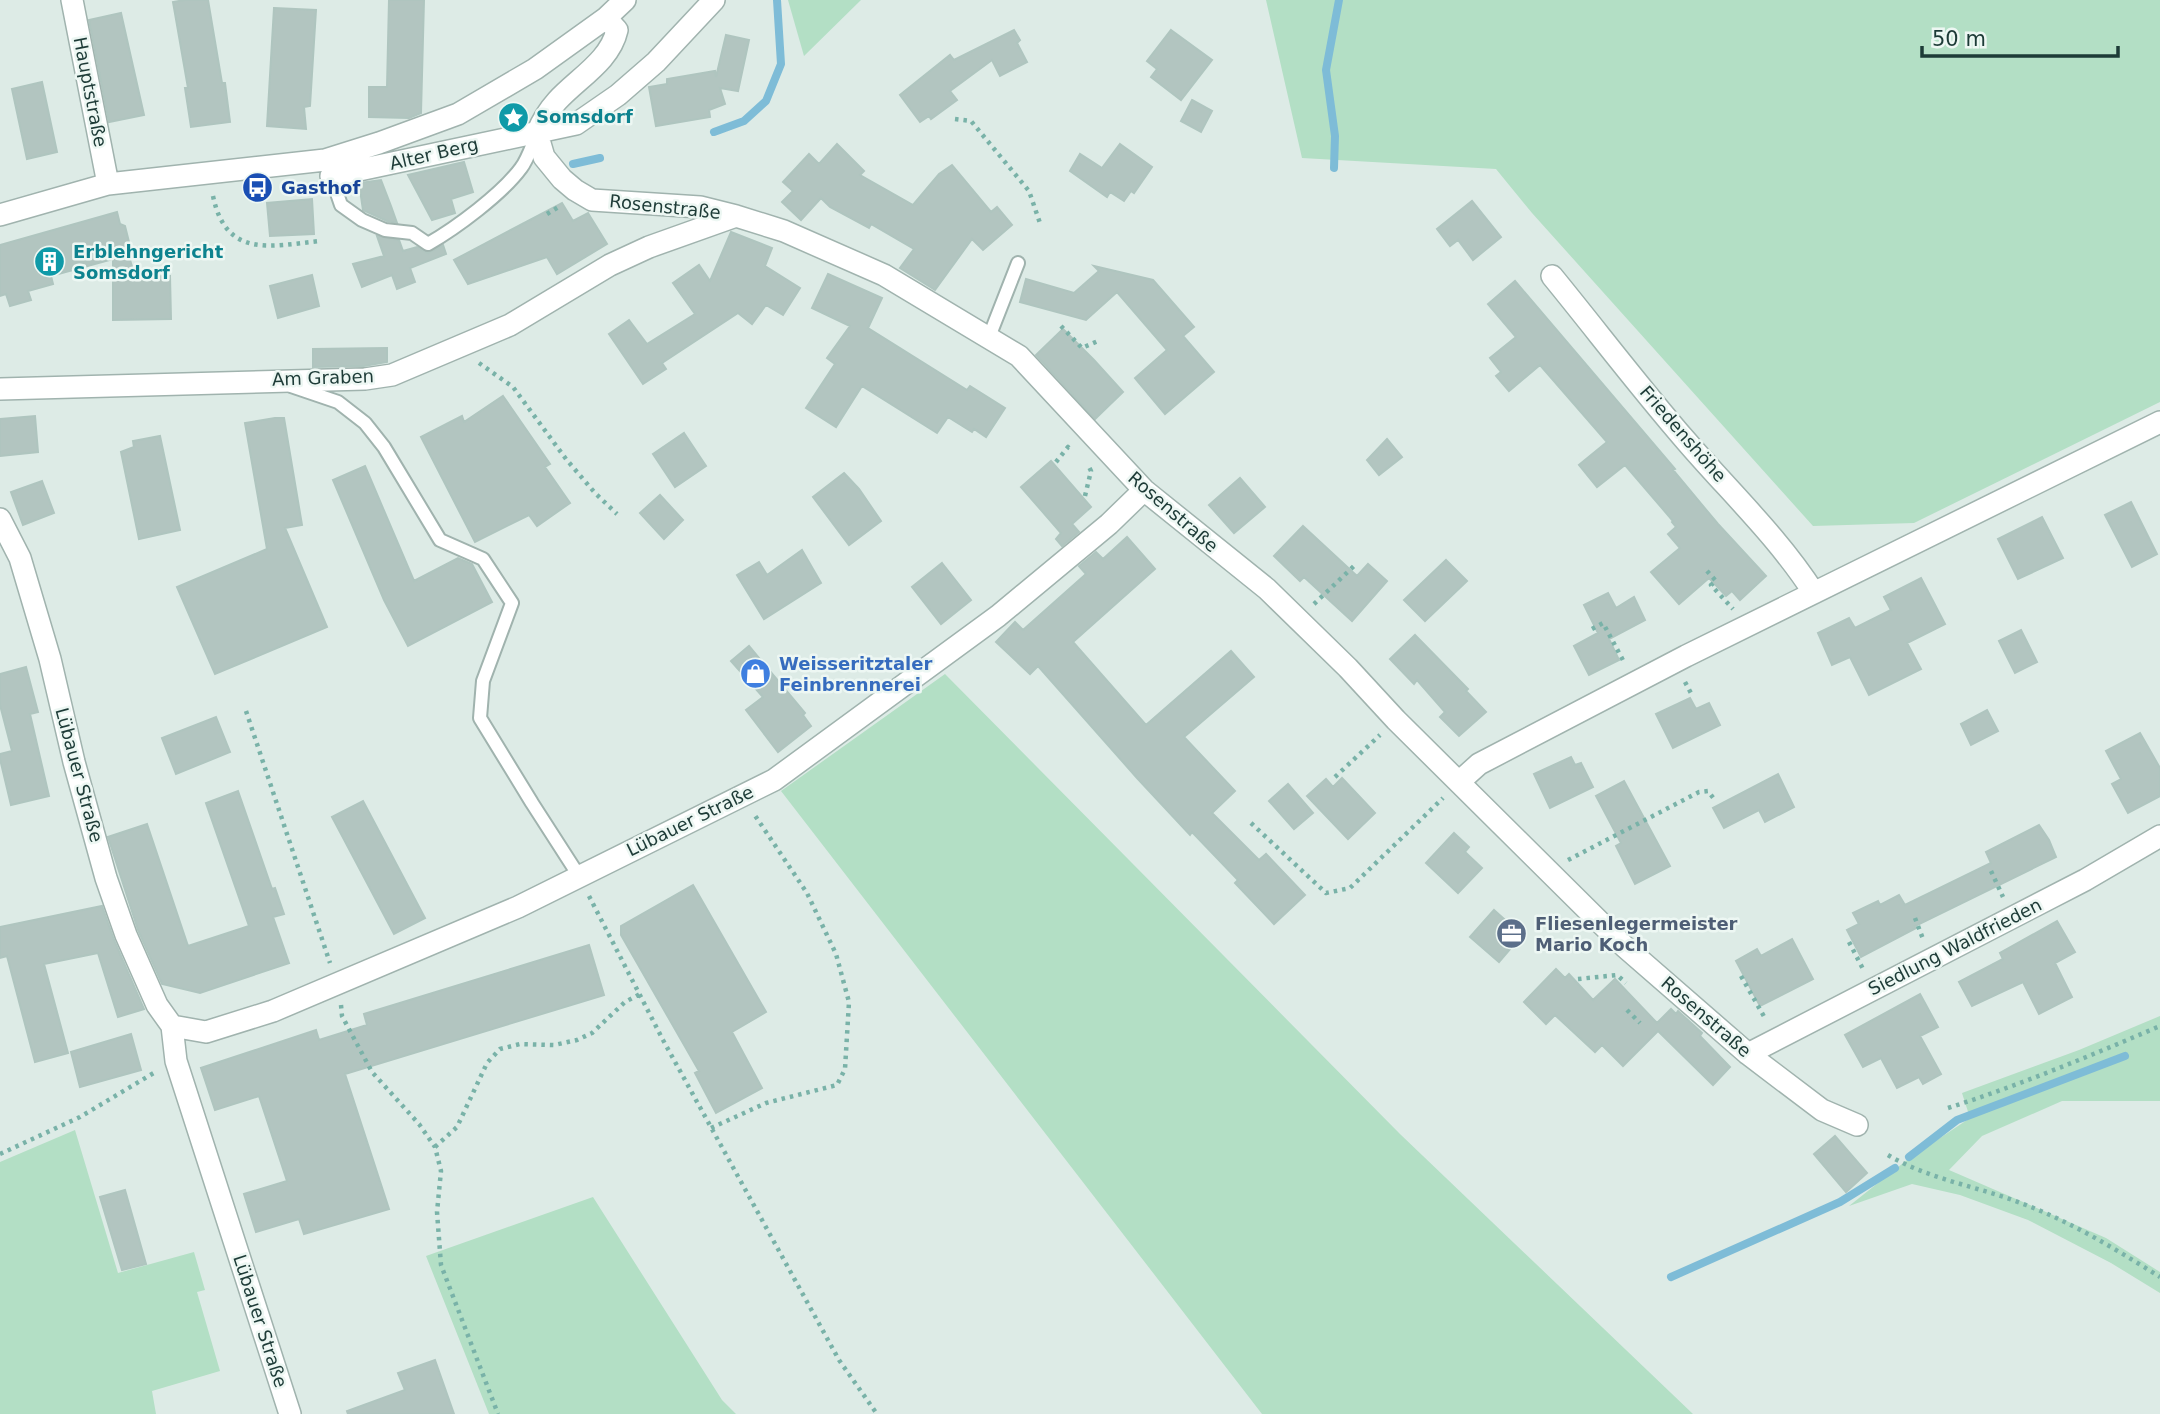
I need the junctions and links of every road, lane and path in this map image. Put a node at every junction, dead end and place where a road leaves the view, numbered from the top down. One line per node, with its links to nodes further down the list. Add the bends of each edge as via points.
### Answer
1 (72, 0): 8 (street, Hauptstraße)
2 (625, 0): 4 (street)
3 (714, 0): 6 (street, Alter Berg, via 618,95 576,124)
4 (606, 18): 6 (street, via 617,30 614,44 559,99); 7 (street, via 535,69 458,114)
5 (955, 120): 12 (path, via 971,121 1030,191)
6 (537, 133): 7 (street, Alter Berg); 7 (lane, via 522,167 504,186 453,230 428,244 412,233 385,230 362,220 341,205); 11 (street, Rosenstraße, via 544,156 562,179 592,200 700,207)
7 (328, 168): 8 (street)
8 (108, 184): 10 (street)
9 (213, 191): 13 (path, via 231,234 248,244)
10 (0, 215)
11 (736, 216): 17 (street, Rosenstraße, via 804,239 884,275); 19 (street, Am Graben, via 610,265 510,325)
12 (1041, 226)
13 (320, 241)
14 (1018, 263): 17 (lane)
15 (1552, 275): 32 (street, Friedenshöhe)
16 (1061, 326): 18 (path, via 1082,348)
17 (989, 337): 26 (street, Rosenstraße, via 1019,356)
18 (1098, 341)
19 (449, 350): 20 (street, Am Graben, via 392,375); 28 (path, via 476,361 513,387 566,459)
20 (274, 380): 21 (street, Am Graben); 49 (lane, via 338,402 365,423 440,540 483,559 512,603 483,681 480,718)
21 (0, 388)
22 (2160, 422): 32 (street)
23 (1077, 456): 24 (path, via 1068,447)
24 (1055, 462)
25 (1087, 466): 27 (path, via 1091,471)
26 (1144, 490): 40 (street, Rosenstraße, via 1267,589); 43 (street, Lübauer Straße, via 998,616 774,780)
27 (1085, 496)
28 (617, 514)
29 (0, 519): 62 (street, Lübauer Straße, via 20,558 46,646 106,878 131,947 157,1005)
30 (1354, 566): 33 (path)
31 (1707, 571): 34 (path, via 1716,581 1712,586)
32 (1814, 593): 42 (street, via 1479,764)
33 (1306, 612)
34 (1741, 617)
35 (1592, 629): 36 (path, via 1603,623)
36 (1626, 665)
37 (1683, 678): 38 (path)
38 (1692, 695)
39 (246, 711): 58 (path)
40 (1396, 720): 41 (path); 42 (street, Rosenstraße)
41 (1335, 777)
42 (1459, 782): 45 (path, via 1350,888 1326,894); 65 (street, Rosenstraße, via 1625,947)
43 (742, 796): 49 (street, Lübauer Straße); 69 (path, via 807,893 836,954 849,1002 845,1069 837,1085 766,1103)
44 (1714, 799): 47 (path, via 1708,791 1699,792)
45 (1251, 823)
46 (2160, 836): 65 (street, Siedlung Waldfrieden, via 2085,880)
47 (1566, 861)
48 (1991, 871): 50 (path)
49 (579, 876): 58 (street, Lübauer Straße); 59 (path)
50 (2008, 907)
51 (1915, 918): 53 (path)
52 (1849, 942): 56 (path)
53 (1927, 948)
54 (1741, 976): 64 (path)
55 (1578, 979): 57 (path, via 1618,975)
56 (1868, 979)
57 (1626, 983)
58 (337, 984): 62 (street, Lübauer Straße, via 206,1032); 70 (path, via 342,1016 372,1072)
59 (640, 994): 69 (path); 70 (path, via 577,1040 500,1049 486,1062 457,1127)
60 (1627, 1010): 61 (path)
61 (1640, 1023)
62 (172, 1026): 66 (street, Lübauer Straße)
63 (2160, 1027): 67 (path)
64 (1771, 1028)
65 (1748, 1054): 68 (street, Rosenstraße, via 1822,1110)
66 (176, 1061): 71 (path, via 80,1117); 74 (street, Lübauer Straße)
67 (1948, 1108)
68 (1857, 1125)
69 (711, 1128): 76 (path, via 839,1360)
70 (435, 1147): 75 (path, via 441,1171 437,1212 441,1265)
71 (0, 1154)
72 (1888, 1155): 73 (path, via 1907,1166 2027,1205 2110,1245)
73 (2160, 1277)
74 (290, 1414)
75 (498, 1414)
76 (877, 1414)

